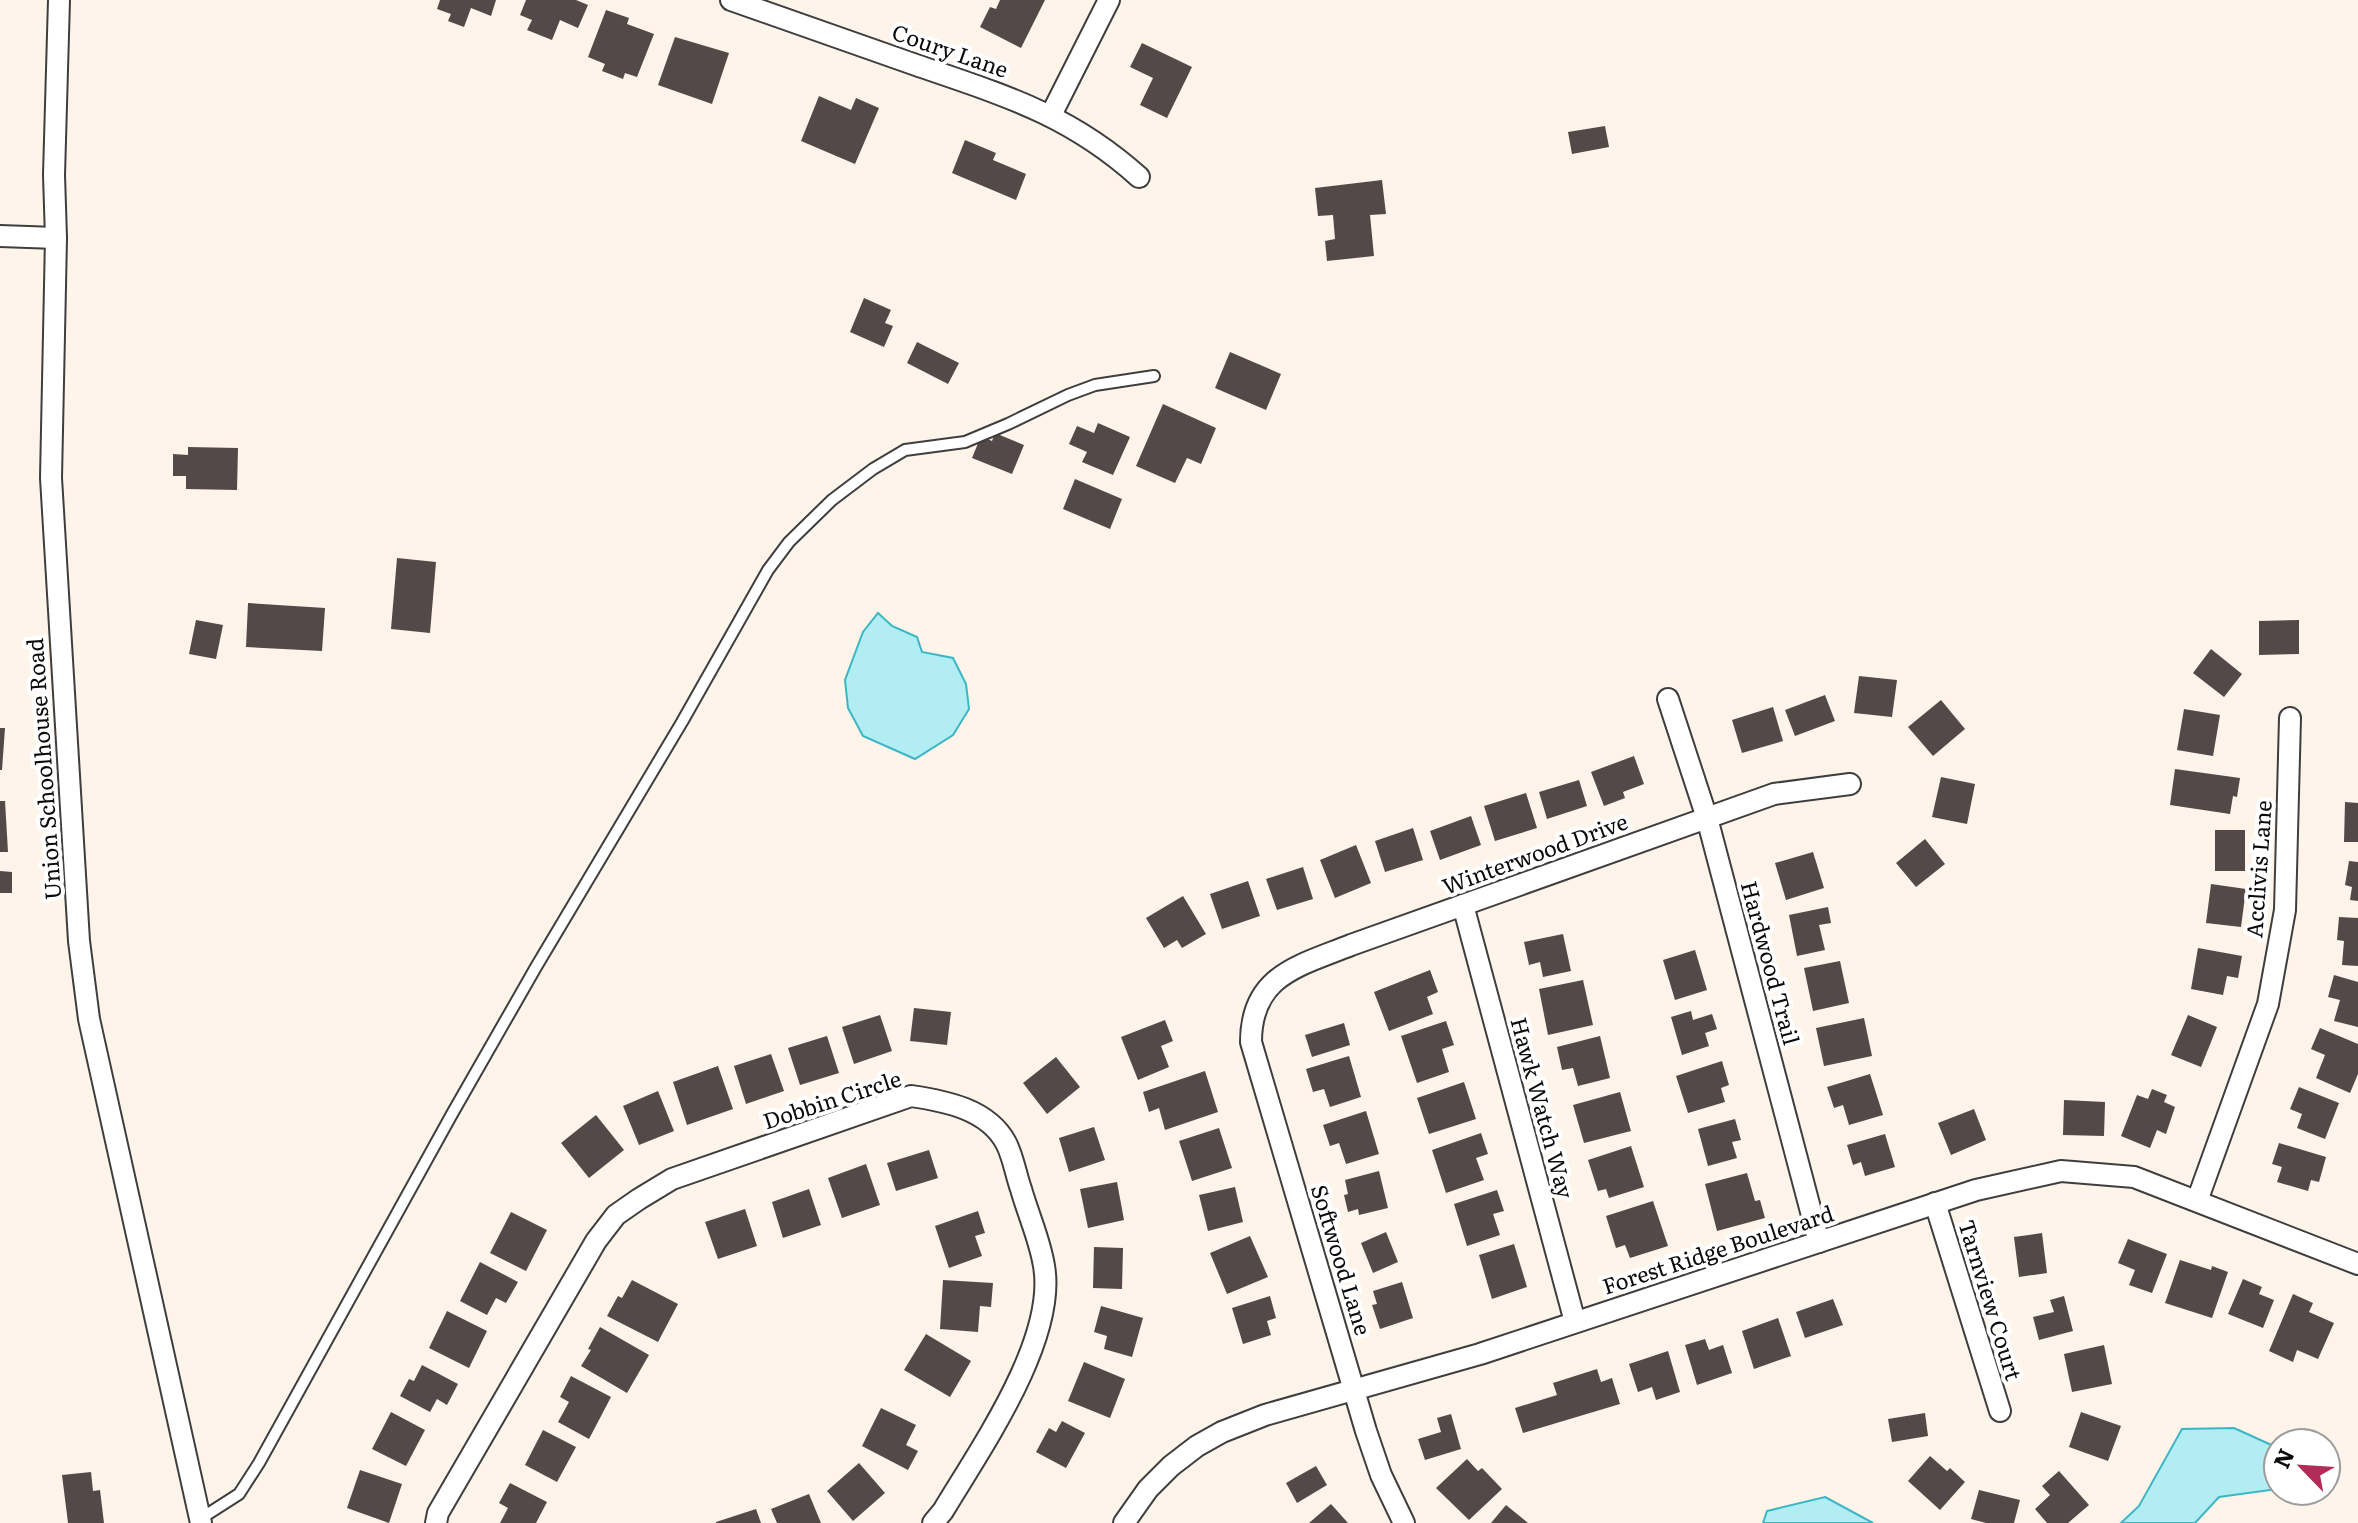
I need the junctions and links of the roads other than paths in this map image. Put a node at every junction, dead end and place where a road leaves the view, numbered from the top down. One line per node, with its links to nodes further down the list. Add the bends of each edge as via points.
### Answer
1 (59, 0): 8 (street, Union Schoolhouse Road)
2 (731, 0): 4 (street, Coury Lane)
3 (1109, 0): 5 (street)
4 (771, 7): 5 (street, Coury Lane)
5 (1051, 115): 6 (street, Coury Lane, via 1084,133)
6 (1139, 177)
7 (0, 236): 8 (street)
8 (56, 238): 23 (street, Union Schoolhouse Road, via 51,478 79,941 89,1019)
9 (1154, 376): 23 (lane, via 1095,385 965,442 905,450 832,500 789,542 536,967 259,1463 239,1494)
10 (1668, 699): 13 (street, Hardwood Trail)
11 (2290, 718): 16 (street, Acclivis Lane, via 2285,910 2268,1004)
12 (1850, 784): 13 (street, Winterwood Drive, via 1774,794)
13 (1707, 818): 14 (street, Winterwood Drive); 18 (street, Hardwood Trail)
14 (1463, 905): 15 (street, Winterwood Drive, via 1284,972); 20 (street, Hawk Watch Way)
15 (1256, 1006): 21 (street, Softwood Lane, via 1251,1042)
16 (2197, 1201): 17 (street, Forest Ridge Boulevard, via 2134,1177 2061,1171); 19 (street, Forest Ridge Boulevard)
17 (1935, 1203): 18 (street, Forest Ridge Boulevard); 22 (street, Tarnview Court)
18 (1819, 1242): 20 (street, Forest Ridge Boulevard)
19 (2358, 1264)
20 (1575, 1322): 21 (street, Forest Ridge Boulevard)
21 (1355, 1391): 26 (street, Forest Ridge Boulevard, via 1265,1415 1197,1446 1148,1489); 27 (street, Softwood Lane, via 1381,1475)
22 (2000, 1411)
23 (200, 1521)
24 (436, 1523): 25 (street, Dobbin Circle, via 596,1241 616,1215 672,1179 911,1096 942,1100 993,1125 1007,1144 1045,1267 1043,1311 1016,1386)
25 (933, 1523)
26 (1124, 1523)
27 (1404, 1523)

